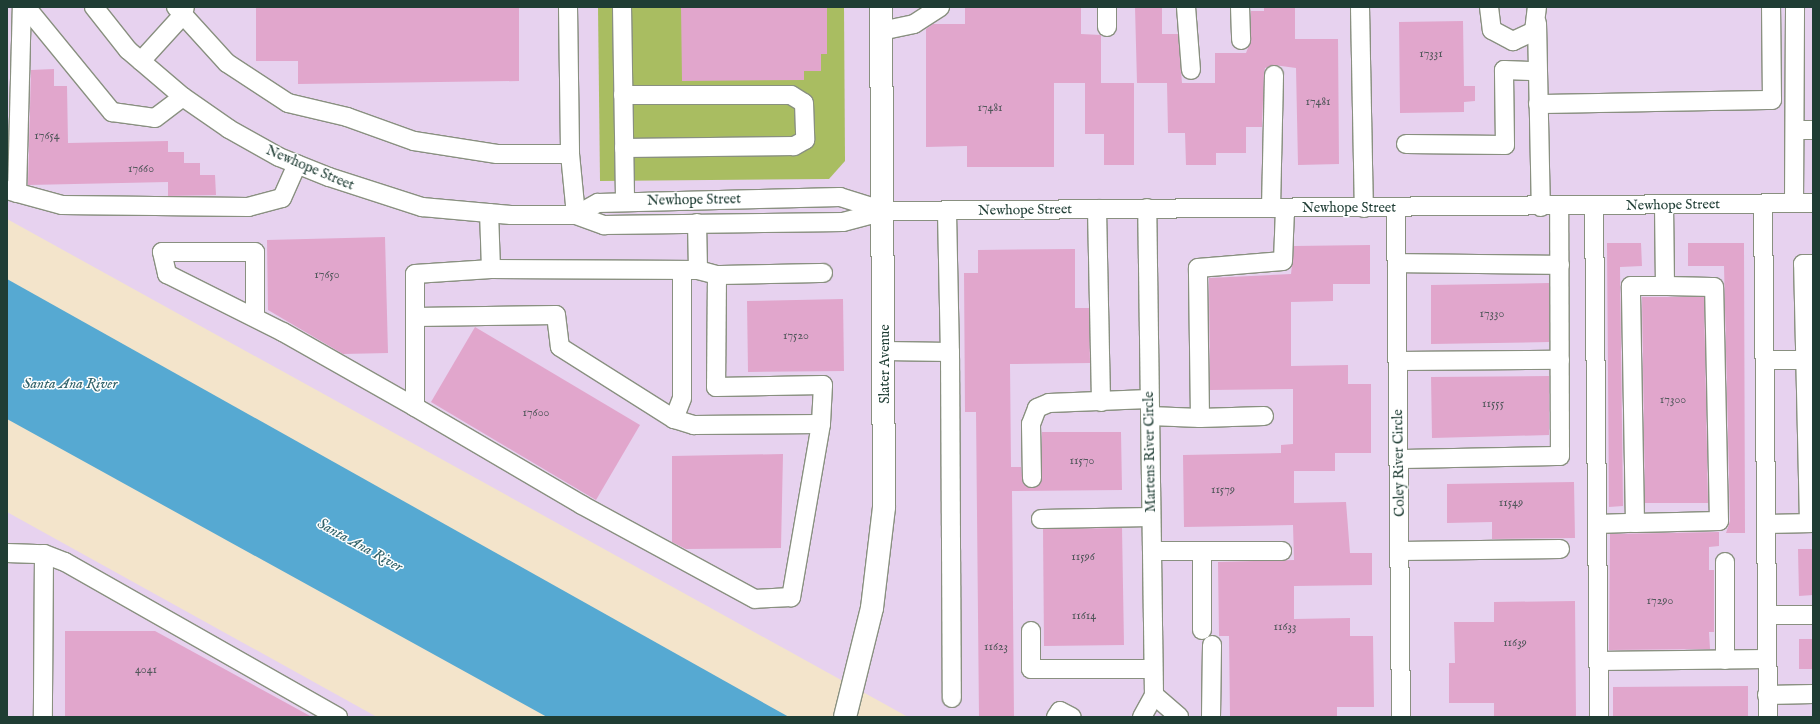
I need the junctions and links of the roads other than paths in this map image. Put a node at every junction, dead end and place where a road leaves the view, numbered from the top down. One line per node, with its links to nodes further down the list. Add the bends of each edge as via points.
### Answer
1 (22, 7): 33 (street)
2 (26, 7): 25 (street, via 112,112 155,118)
3 (94, 7): 20 (street, Newhope Street)
4 (568, 7): 31 (street)
5 (622, 7): 24 (street)
6 (881, 7): 18 (main road, Slater Avenue)
7 (940, 7): 18 (street, via 914,24)
8 (1107, 7): 17 (street)
9 (1186, 7): 21 (street)
10 (1240, 7): 19 (street)
11 (1360, 7): 44 (street)
12 (1489, 7): 16 (street, via 1490,27 1505,40 1521,40)
13 (1770, 7): 26 (street, via 1772,100)
14 (1795, 7): 27 (street)
15 (181, 10): 20 (street); 31 (street, via 227,63 288,103 347,117 414,141 497,154)
16 (1537, 15): 22 (street)
17 (1107, 27)
18 (881, 30): 47 (main road, Slater Avenue)
19 (1241, 40)
20 (141, 61): 25 (street, Newhope Street)
21 (1191, 70)
22 (1537, 71): 26 (street); 29 (street, via 1504,70 1505,145)
23 (1274, 76): 43 (street)
24 (622, 95): 30 (street); 30 (street, via 791,95 804,103 805,140 794,146)
25 (183, 97): 32 (street, Newhope Street, via 229,128)
26 (1538, 104): 41 (street)
27 (1795, 130): 28 (street); 35 (street)
28 (1813, 130)
29 (1406, 144)
30 (624, 148): 34 (street)
31 (570, 154): 50 (street)
32 (297, 164): 33 (street, via 282,198 248,207 62,205); 49 (street, Newhope Street, via 376,195 422,207)
33 (12, 191)
34 (625, 202): 47 (street, Newhope Street, via 840,197); 50 (street, Newhope Street, via 598,203)
35 (1794, 203): 36 (street, Newhope Street); 37 (street, Newhope Street)
36 (1813, 203)
37 (1764, 204): 38 (street, Newhope Street); 65 (street)
38 (1664, 205): 40 (street, Newhope Street); 59 (street)
39 (1559, 206): 40 (street, Newhope Street); 41 (street, Newhope Street); 54 (street)
40 (1594, 206): 81 (street)
41 (1541, 207): 45 (street, Newhope Street)
42 (1147, 208): 43 (street, Newhope Street); 46 (street, Newhope Street); 70 (street, Martens River Circle)
43 (1278, 208): 44 (street, Newhope Street); 72 (street, via 1283,261 1198,268)
44 (1364, 208): 45 (street, Newhope Street)
45 (1396, 208): 52 (street, Coley River Circle)
46 (1097, 209): 48 (street, Newhope Street); 68 (street)
47 (885, 211): 48 (street, Newhope Street); 51 (street, Newhope Street, via 843,222); 62 (main road, Slater Avenue)
48 (947, 212): 63 (street)
49 (489, 213): 50 (street, Newhope Street); 55 (street)
50 (576, 215): 51 (street, Newhope Street, via 604,225)
51 (697, 223): 56 (street)
52 (1397, 263): 54 (street); 67 (street, Coley River Circle)
53 (1813, 264): 66 (street, via 1803,264)
54 (1560, 265): 64 (street)
55 (491, 269): 56 (street); 61 (street, via 415,274)
56 (690, 270): 58 (street); 73 (street, via 682,398)
57 (823, 273): 58 (street)
58 (717, 275): 74 (street, via 716,387 823,385)
59 (1665, 286): 79 (street, via 1631,286); 79 (street, via 1714,287 1719,521)
60 (254, 317): 60 (street, via 167,274 162,252 254,252); 69 (street)
61 (415, 317): 69 (street); 73 (street, via 556,315 560,347)
62 (885, 351): 63 (street); 106 (main road, Slater Avenue, via 884,507 872,608)
63 (950, 352): 103 (street)
64 (1560, 360): 67 (street); 75 (street, via 1560,456)
65 (1765, 360): 66 (street); 82 (street)
66 (1809, 360): 80 (street)
67 (1398, 361): 75 (street, Coley River Circle)
68 (1101, 402): 70 (street); 76 (street, via 1049,403 1037,408 1031,424)
69 (415, 407): 74 (street, via 582,505 755,599 791,597)
70 (1150, 408): 72 (street); 77 (street, Martens River Circle)
71 (1264, 416): 72 (street)
72 (1200, 418)
73 (674, 419): 74 (street, via 694,425)
74 (821, 424)
75 (1399, 459): 87 (street, Coley River Circle)
76 (1032, 478)
77 (1151, 518): 78 (street); 84 (street, Martens River Circle)
78 (1041, 519)
79 (1636, 523): 81 (street)
80 (1811, 523): 82 (street)
81 (1597, 524): 98 (street)
82 (1766, 524): 92 (street)
83 (1560, 549): 87 (street)
84 (1152, 551): 85 (street); 99 (street, Martens River Circle)
85 (1202, 551): 86 (street); 93 (street)
86 (1282, 551)
87 (1400, 551): 112 (street, Coley River Circle)
88 (7, 553): 89 (street)
89 (44, 554): 104 (street); 105 (street, via 65,562)
90 (1725, 562): 97 (street)
91 (1813, 615): 92 (street)
92 (1767, 616): 96 (street)
93 (1202, 630)
94 (1031, 631): 99 (street, via 1031,668)
95 (1212, 645): 111 (street)
96 (1767, 659): 97 (street); 102 (street)
97 (1725, 660): 98 (street)
98 (1598, 661): 113 (street)
99 (1153, 669): 101 (street, Martens River Circle)
100 (1813, 694): 102 (street)
101 (1154, 695): 109 (street); 110 (street)
102 (1768, 695): 114 (street)
103 (952, 698)
104 (43, 717)
105 (338, 717)
106 (845, 717)
107 (1056, 717): 108 (street, via 1060,711)
108 (1072, 717)
109 (1142, 717)
110 (1179, 717)
111 (1211, 717)
112 (1401, 717)
113 (1599, 717)
114 (1768, 717)

